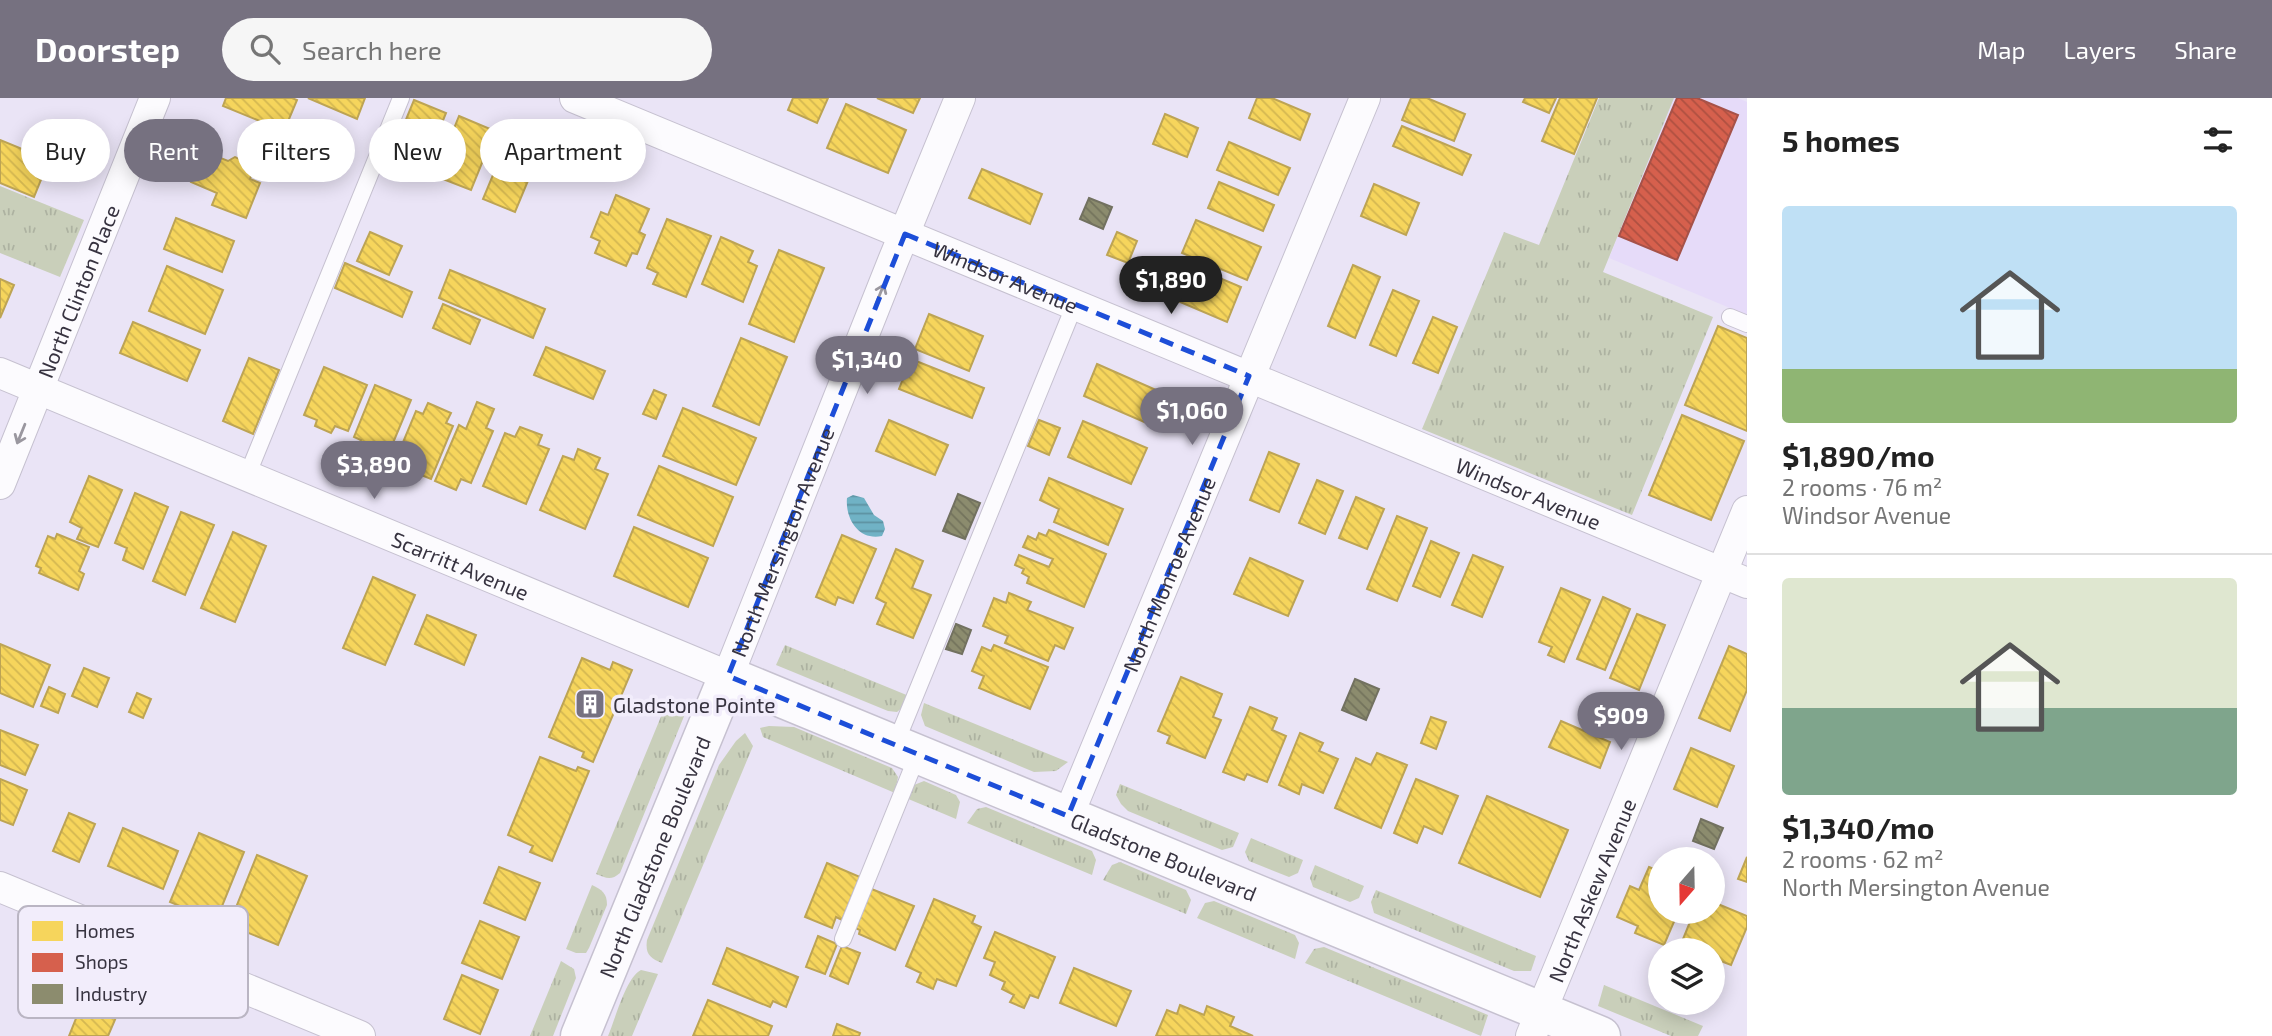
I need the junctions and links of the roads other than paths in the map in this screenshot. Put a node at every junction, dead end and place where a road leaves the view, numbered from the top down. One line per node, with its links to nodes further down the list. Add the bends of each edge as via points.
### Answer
1 (155, 98): 12 (street, North Clinton Place)
2 (401, 98): 13 (lane)
3 (575, 98): 6 (street, Windsor Avenue)
4 (960, 98): 6 (street, North Mersington Avenue)
5 (1365, 98): 11 (street, North Monroe Avenue)
6 (905, 234): 7 (street, Windsor Avenue); 17 (street, North Mersington Avenue, one-way to 6)
7 (1075, 304): 11 (street, Windsor Avenue); 18 (lane)
8 (1730, 317): 9 (lane)
9 (1747, 324)
10 (0, 373): 12 (street, Scarritt Avenue)
11 (1249, 376): 16 (street, Windsor Avenue); 19 (street, North Monroe Avenue)
12 (39, 389): 13 (street, Scarritt Avenue); 14 (street, North Clinton Place, one-way to 14)
13 (247, 476): 17 (street, Scarritt Avenue)
14 (0, 484)
15 (1747, 511): 16 (street, North Askew Avenue)
16 (1734, 577): 24 (street, North Askew Avenue)
17 (729, 676): 18 (street, Gladstone Boulevard); 26 (street, North Gladstone Boulevard)
18 (906, 749): 19 (street, Gladstone Boulevard); 22 (lane)
19 (1068, 816): 24 (street, Gladstone Boulevard)
20 (0, 887): 21 (street)
21 (46, 906)
22 (843, 939)
23 (248, 990): 25 (street)
24 (1536, 1024): 27 (street, Gladstone Boulevard)
25 (360, 1036)
26 (580, 1036)
27 (1601, 1036)

